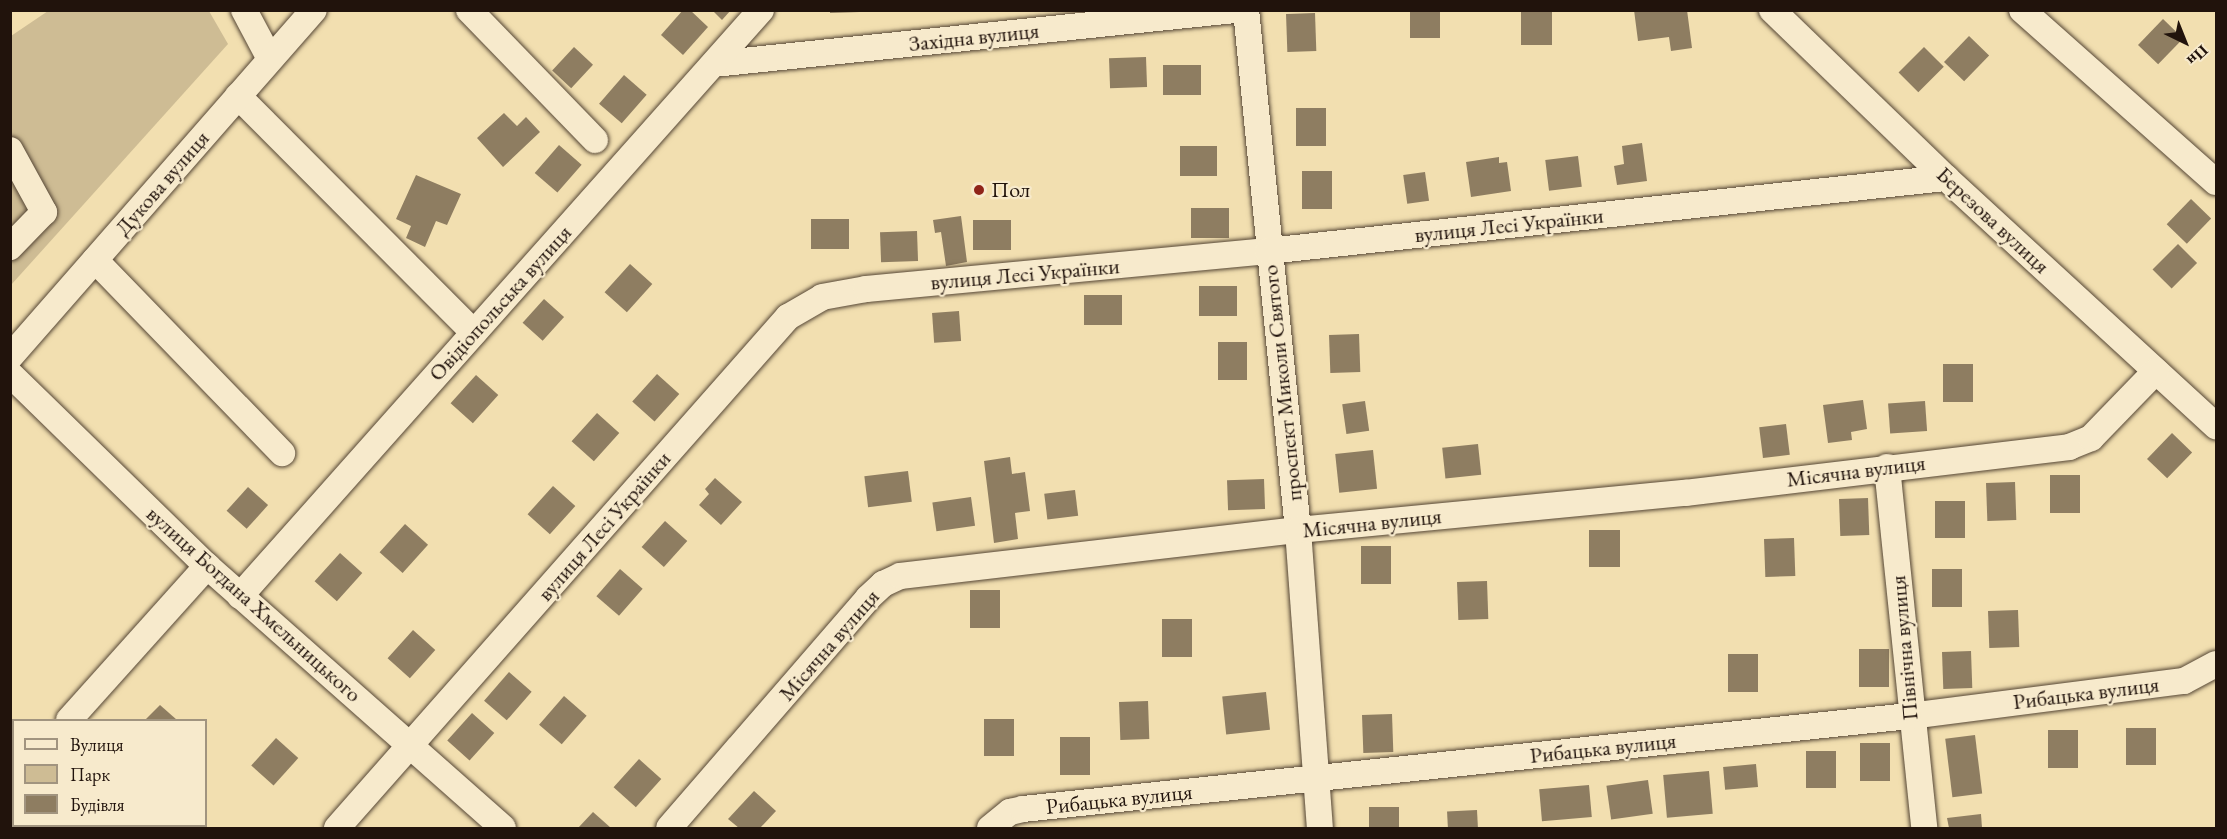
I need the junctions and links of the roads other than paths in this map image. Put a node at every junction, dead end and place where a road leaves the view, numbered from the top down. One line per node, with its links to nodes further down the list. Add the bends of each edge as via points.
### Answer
1 (244, 10): 9 (street)
2 (314, 10): 9 (street, Дукова вулиця)
3 (469, 10): 12 (street)
4 (761, 10): 10 (street, Овідіопольська вулиця)
5 (1235, 10): 10 (street, Західна вулиця)
6 (1246, 10): 17 (street, проспект Миколи Святого)
7 (1772, 10): 14 (street, Березова вулиця)
8 (2022, 10): 15 (street)
9 (270, 59): 11 (street, Дукова вулиця)
10 (714, 64): 19 (street, Овідіопольська вулиця)
11 (238, 96): 18 (street, Дукова вулиця); 19 (street)
12 (595, 140)
13 (10, 150): 16 (street, via 44,212)
14 (1946, 178): 17 (street, вулиця Лесі Українки); 21 (street, Березова вулиця)
15 (2217, 182)
16 (10, 247)
17 (1268, 251): 26 (street, проспект Миколи Святого); 32 (street, вулиця Лесі Українки, via 866,289 822,297 804,306 780,326)
18 (95, 260): 20 (street, Дукова вулиця); 24 (street)
19 (474, 333): 28 (street, Овідіопольська вулиця)
20 (10, 357)
21 (2157, 371): 23 (street, Березова вулиця); 25 (street, Місячна вулиця, via 2081,444)
22 (10, 374): 27 (street, вулиця Богдана Хмельницького)
23 (2217, 426)
24 (282, 453)
25 (1887, 467): 26 (street, Місячна вулиця, via 1685,493); 30 (street, Північна вулиця)
26 (1299, 530): 33 (street, проспект Миколи Святого); 36 (street, Місячна вулиця, via 900,576 883,584)
27 (207, 566): 28 (street, вулиця Богдана Хмельницького); 31 (street)
28 (240, 596): 32 (street, вулиця Богдана Хмельницького)
29 (2217, 664): 30 (street, Рибацька вулиця, via 2184,681)
30 (1910, 716): 33 (street, Рибацька вулиця); 39 (street, Північна вулиця)
31 (70, 719)
32 (411, 745): 34 (street, вулиця Лесі Українки); 35 (street, вулиця Богдана Хмельницького)
33 (1315, 778): 37 (street, Рибацька вулиця, via 1023,808 1010,812); 38 (street, проспект Миколи Святого)
34 (337, 828)
35 (503, 828)
36 (669, 828)
37 (990, 828)
38 (1320, 828)
39 (1924, 828)

